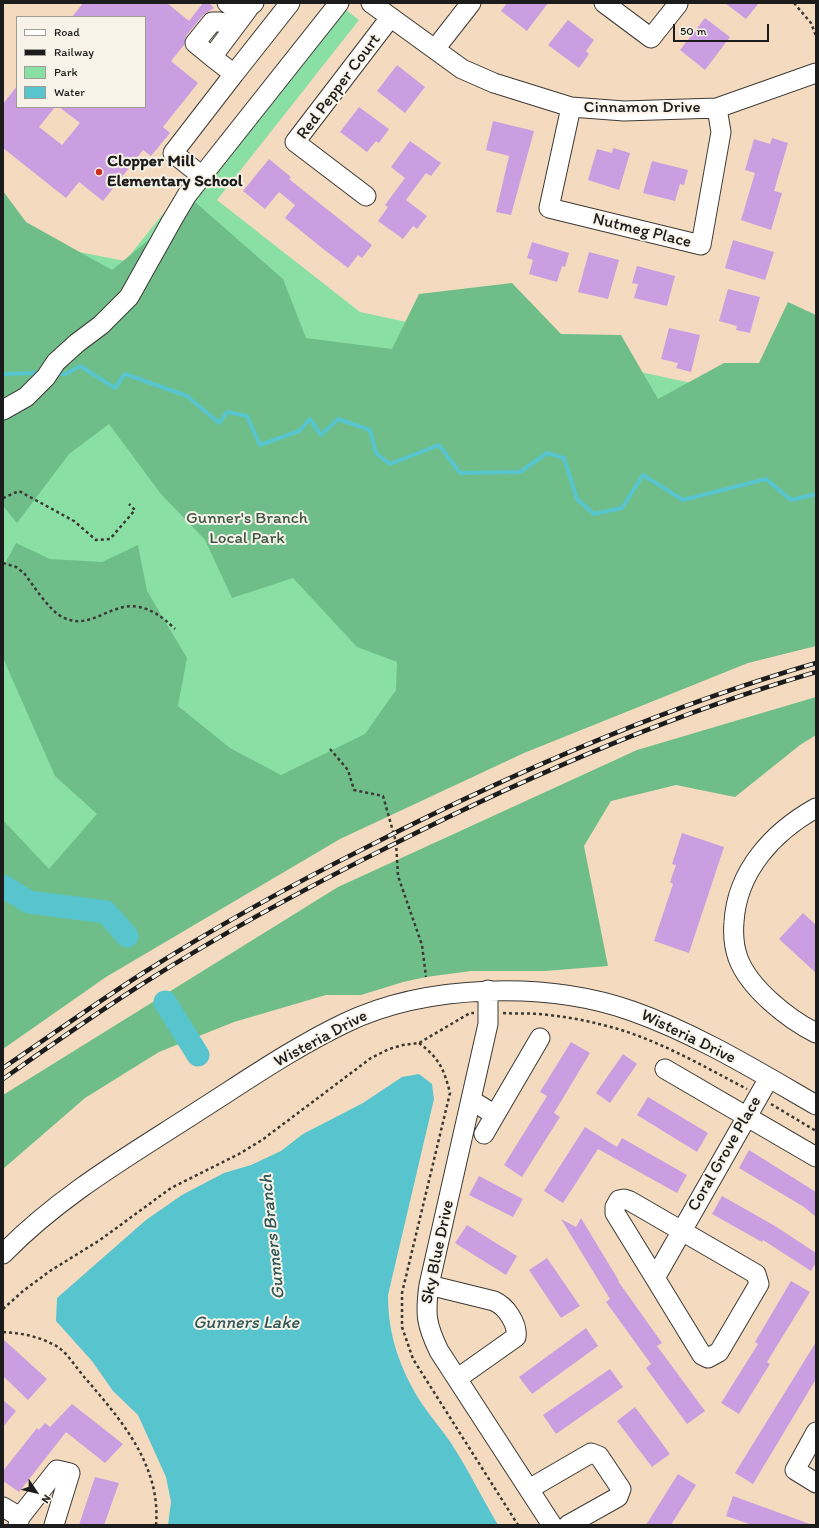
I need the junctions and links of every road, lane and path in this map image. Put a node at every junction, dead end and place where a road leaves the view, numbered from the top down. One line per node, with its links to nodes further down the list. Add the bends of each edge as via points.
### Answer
1 (227, 3): 9 (street, via 234,9)
2 (290, 3): 13 (street)
3 (339, 3): 17 (street)
4 (371, 3): 10 (street, Cinnamon Drive)
5 (471, 3): 12 (street)
6 (604, 3): 7 (street, via 651,38 678,4)
7 (676, 3)
8 (794, 3): 11 (path, via 811,24)
9 (251, 6): 13 (street, via 235,25 212,22 195,43)
10 (390, 18): 12 (street, Cinnamon Drive); 18 (street, Red Pepper Court, via 295,142)
11 (816, 36)
12 (435, 49): 15 (street, Cinnamon Drive, via 462,69 494,83)
13 (234, 74): 17 (street, via 173,153)
14 (816, 74): 16 (street, Cinnamon Drive)
15 (571, 107): 16 (street, Cinnamon Drive, via 624,111); 16 (street, Nutmeg Place, via 549,208 701,245 721,132)
16 (717, 108)
17 (202, 176): 19 (street, via 187,195 129,297 101,325 56,362 46,377 26,397)
18 (366, 196)
19 (3, 410)
20 (3, 498): 21 (path, via 20,491 74,521 96,540 110,539 135,510)
21 (129, 504)
22 (3, 563): 23 (path, via 24,573 60,616 71,621 81,621 125,606 138,606 164,618)
23 (175, 629)
24 (330, 749): 26 (path, via 348,770 354,790 383,796 396,842 398,876 422,945)
25 (816, 808): 29 (street, via 769,843 748,872 739,890 733,934 737,957 743,970 780,1010)
26 (426, 977)
27 (488, 990): 28 (street, Sky Blue Drive); 32 (street, Wisteria Drive, via 575,996 631,1010 683,1032); 42 (street, Wisteria Drive, via 434,996 380,1009 346,1022 298,1047 78,1189)
28 (488, 1012): 33 (path, via 567,1018 601,1024 630,1033 668,1048); 34 (street, Sky Blue Drive, via 488,1024); 45 (path, via 470,1013 419,1043 403,1044 371,1058 262,1140 170,1188 100,1240 34,1283)
29 (816, 1032)
30 (540, 1038): 36 (street)
31 (665, 1069): 37 (street)
32 (769, 1078): 33 (street, Coral Grove Place); 35 (street, Wisteria Drive)
33 (758, 1096): 37 (street, Coral Grove Place); 38 (path)
34 (470, 1100): 36 (street); 44 (street, Sky Blue Drive)
35 (816, 1105)
36 (495, 1115): 39 (street)
37 (747, 1116): 40 (street); 41 (street, Coral Grove Place)
38 (816, 1131)
39 (484, 1134)
40 (816, 1157)
41 (682, 1230): 43 (street, Coral Grove Place); 43 (street, Coral Grove Place, via 624,1199 619,1200 615,1213); 43 (street, Coral Grove Place, via 756,1274 759,1279 759,1284 719,1352 708,1358 702,1355)
42 (3, 1254)
43 (655, 1278)
44 (429, 1284): 47 (street, Sky Blue Drive, via 425,1311 430,1332 439,1351); 47 (street, via 502,1305 517,1329 516,1337)
45 (3, 1309)
46 (3, 1332): 54 (path, via 40,1337 60,1348 120,1420 140,1451 152,1477 158,1508)
47 (458, 1378): 50 (street, Sky Blue Drive)
48 (816, 1432): 49 (street, via 795,1470)
49 (816, 1483)
50 (529, 1489): 55 (street, Sky Blue Drive); 56 (street, via 591,1453 599,1456 621,1490 618,1496)
51 (3, 1507): 52 (street)
52 (19, 1521): 53 (street, via 58,1470 70,1473)
53 (54, 1525)
54 (156, 1525)
55 (552, 1525)
56 (568, 1525)

